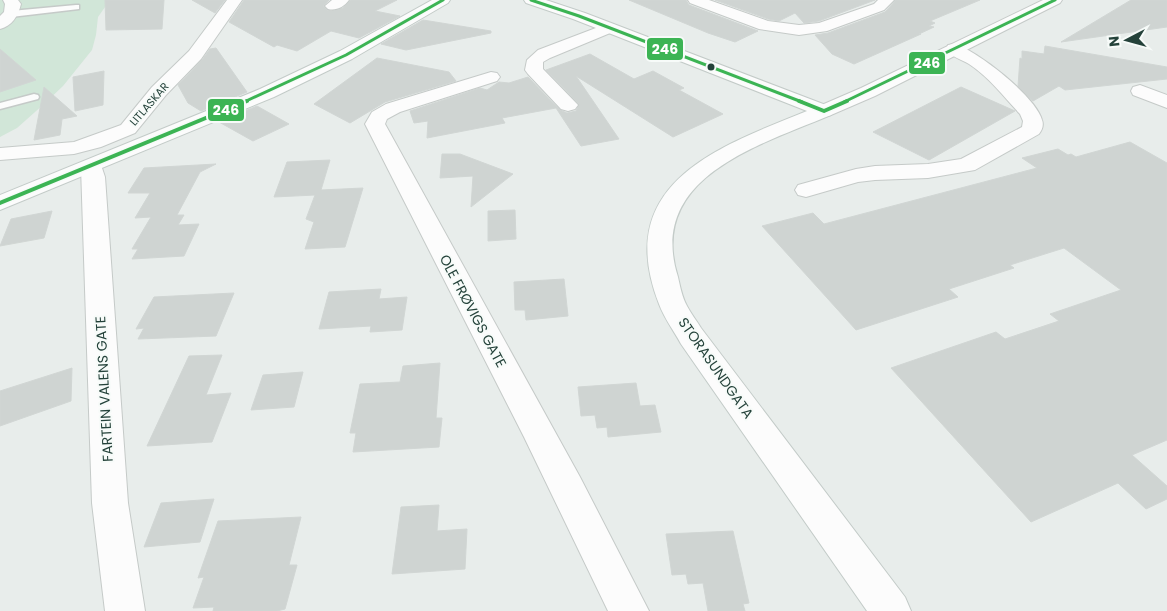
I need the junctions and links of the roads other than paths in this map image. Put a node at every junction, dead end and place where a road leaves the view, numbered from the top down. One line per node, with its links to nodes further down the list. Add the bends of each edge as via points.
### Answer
1 (235, 0): 18 (street, LITLASKAR, via 195,55 159,91 128,129 79,147)
2 (443, 0): 19 (street, via 346,55 275,89)
3 (531, 0): 9 (street)
4 (695, 0): 5 (street, via 765,26 798,30 821,28 879,8)
5 (887, 0)
6 (1055, 0): 10 (street, STORASUNDGATA)
7 (76, 7): 8 (lane)
8 (7, 13)
9 (609, 28): 15 (street, via 544,54 533,64 534,70); 17 (street)
10 (954, 50): 17 (street, STORASUNDGATA); 20 (street, via 976,60 995,76 1029,112 1032,130 967,165 928,171 875,173)
11 (491, 77): 23 (street, OLE FRØVIGS GATE, via 393,108 379,116 375,124 576,503)
12 (1140, 91): 14 (street)
13 (34, 97): 16 (lane)
14 (1167, 102)
15 (568, 105)
16 (0, 106)
17 (824, 111): 24 (street, STORASUNDGATA, via 720,157 692,176 672,198 660,224 658,251 672,304 691,336)
18 (0, 154)
19 (92, 167): 21 (street); 22 (street, FARTEIN VALENS GATE, via 110,503)
20 (806, 190)
21 (0, 203)
22 (125, 611)
23 (629, 611)
24 (891, 611)

